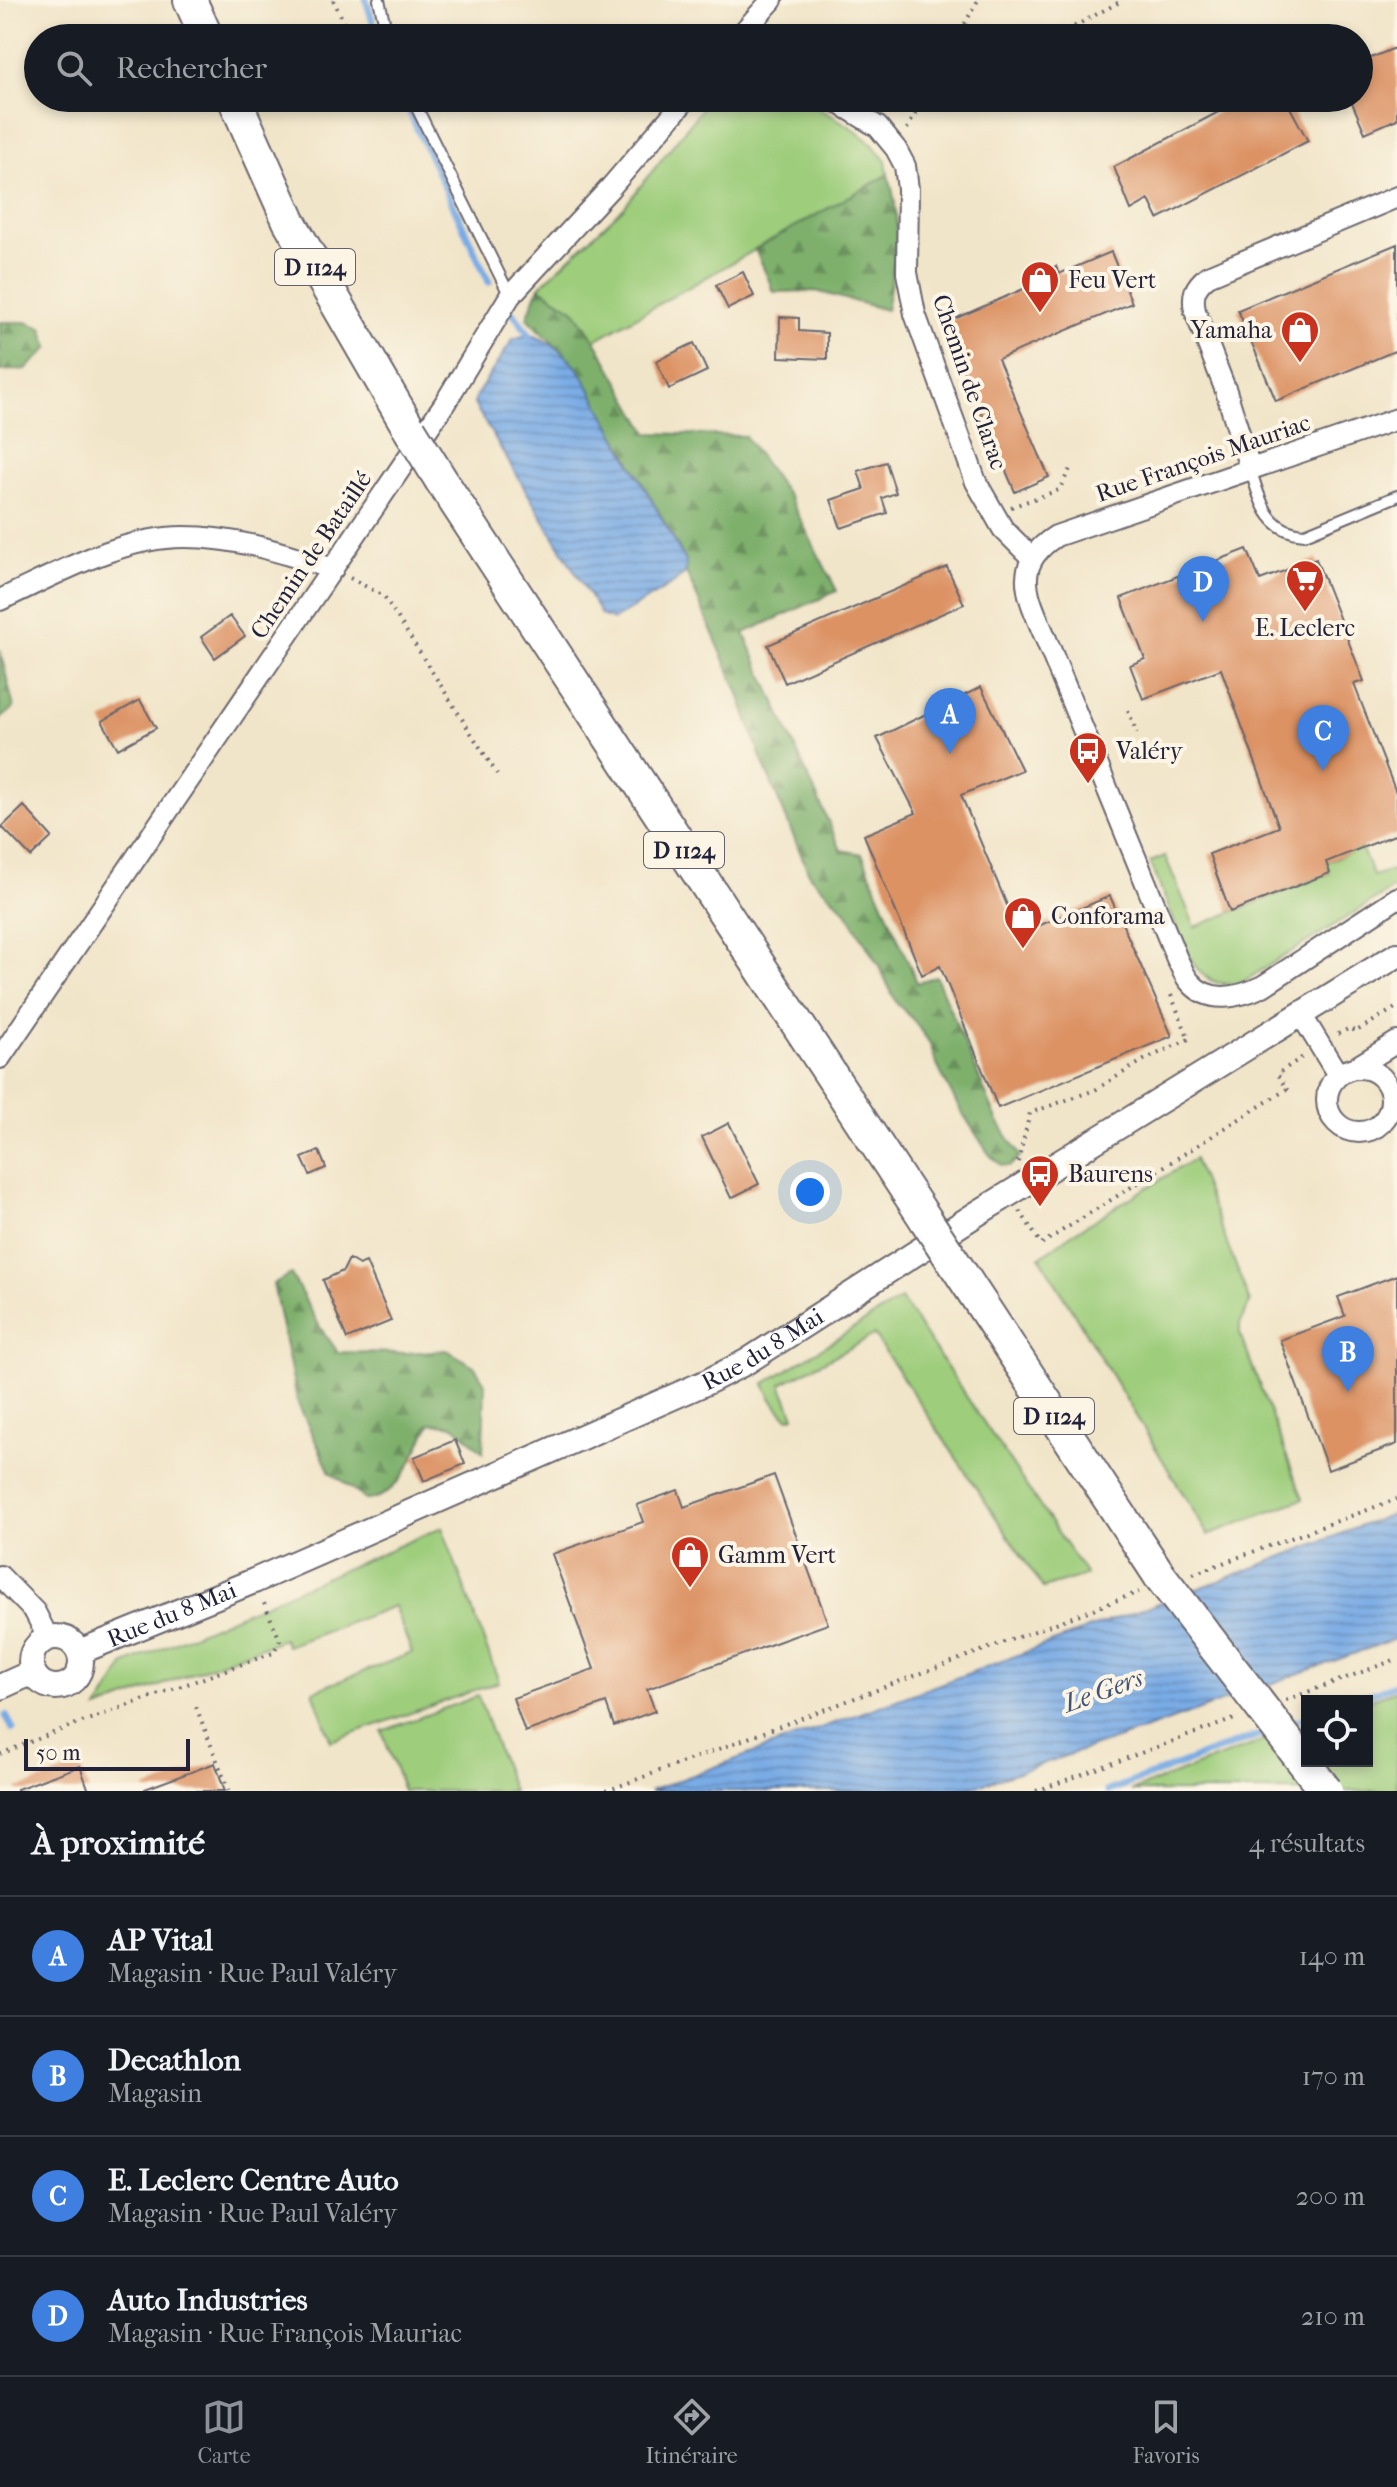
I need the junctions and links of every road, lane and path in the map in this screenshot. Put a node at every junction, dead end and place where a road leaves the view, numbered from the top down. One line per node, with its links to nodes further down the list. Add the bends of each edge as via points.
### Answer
1 (190, 0): 7 (highway)
2 (333, 0): 8 (path)
3 (379, 0): 9 (lane)
4 (772, 0): 10 (street)
5 (978, 0): 11 (path)
6 (1123, 0): 12 (path)
7 (201, 24)
8 (345, 24)
9 (385, 24)
10 (751, 24)
11 (965, 24)
12 (1079, 24)
13 (240, 112): 44 (highway, D 1124, bridge, via 289,221 441,480)
14 (419, 112): 20 (lane)
15 (675, 112): 20 (street, Chemin de Bataillé)
16 (854, 112): 18 (street, Chemin de Clarac, via 878,127)
17 (916, 112): 18 (path)
18 (896, 149): 25 (street, Chemin de Clarac, via 905,166 907,273 915,314 976,482)
19 (1397, 197): 22 (street, via 1197,284 1195,311)
20 (510, 296): 27 (street, Chemin de Bataillé)
21 (1397, 419): 22 (street, Rue François Mauriac)
22 (1250, 468): 24 (lane, via 1271,522 1293,533 1305,534); 26 (street, Rue François Mauriac, via 1056,536)
23 (1070, 469): 25 (path, via 1059,490)
24 (1397, 496)
25 (994, 514): 26 (street, Chemin de Clarac)
26 (1031, 557): 32 (street, via 1026,578 1030,599 1190,983 1208,994 1244,995)
27 (333, 569): 28 (street, via 273,549 182,537 96,557); 31 (path, via 384,596); 39 (street, Chemin de Bataillé)
28 (0, 600)
29 (1128, 710): 30 (path)
30 (1137, 733)
31 (497, 774)
32 (1397, 898)
33 (1397, 955): 36 (street, Rue du 8 Mai)
34 (1166, 983): 40 (path, via 1189,1039 1095,1090 1030,1113)
35 (1397, 1007): 38 (path)
36 (1302, 1016): 38 (street); 40 (street, Rue du 8 Mai)
37 (1397, 1042): 38 (street, via 1347,1072)
38 (1320, 1045): 40 (path, via 1277,1074 1287,1089 1041,1244)
39 (0, 1058)
40 (1010, 1194): 43 (street, Rue du 8 Mai, via 746,1362)
41 (1397, 1499): 44 (path)
42 (0, 1576): 45 (street, via 35,1612)
43 (254, 1581): 46 (street, Rue du 8 Mai); 53 (path, via 280,1640 273,1653)
44 (1163, 1581): 55 (path); 57 (highway, D 1124, bridge)
45 (48, 1638): 46 (street, via 63,1638); 48 (street, via 33,1652)
46 (79, 1652): 48 (street, via 81,1667 66,1685 51,1686)
47 (1397, 1659): 50 (path)
48 (33, 1672): 49 (street)
49 (0, 1687)
50 (1281, 1702)
51 (196, 1707): 54 (path)
52 (1238, 1717): 56 (path)
53 (0, 1754)
54 (229, 1791)
55 (606, 1791)
56 (1036, 1791)
57 (1326, 1791)

